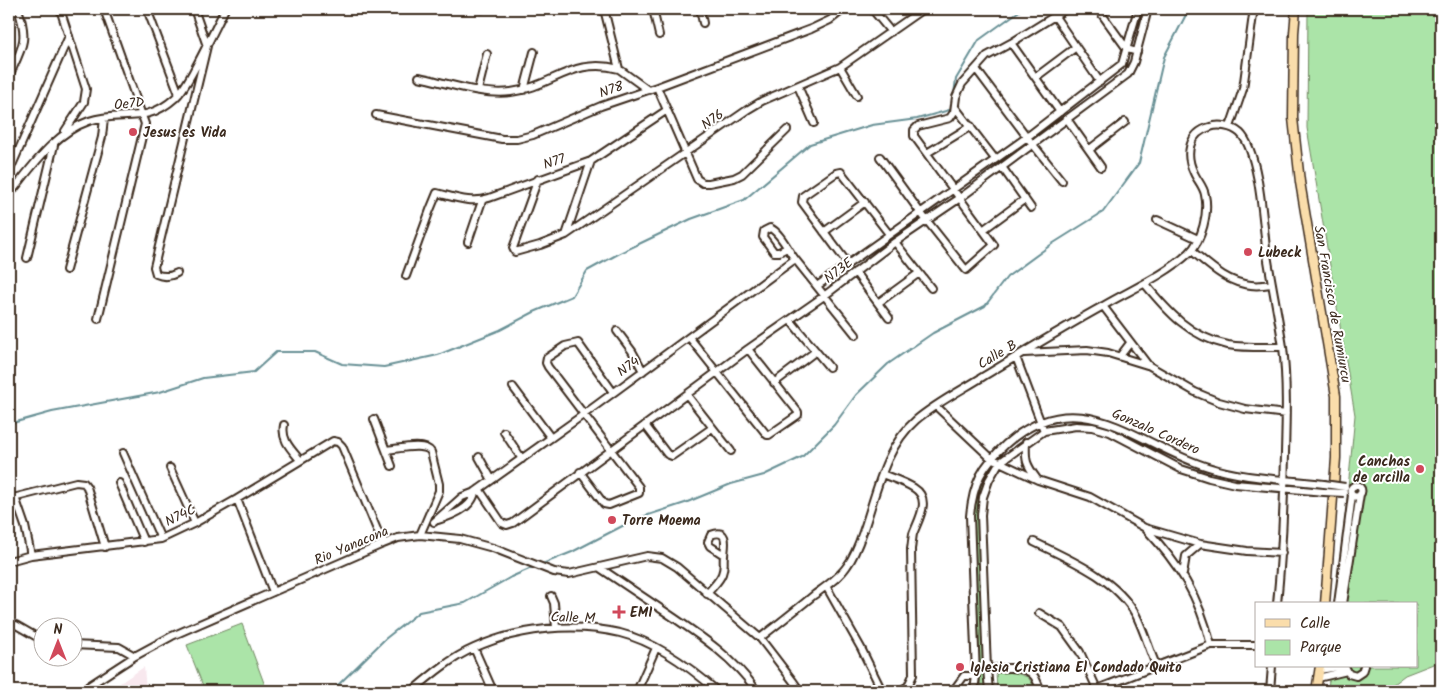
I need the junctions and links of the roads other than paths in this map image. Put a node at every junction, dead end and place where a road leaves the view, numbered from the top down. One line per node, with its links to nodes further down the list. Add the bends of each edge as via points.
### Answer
1 (18, 9): 34 (street, via 24,40)
2 (60, 9): 23 (street)
3 (104, 9): 49 (street)
4 (147, 9): 43 (street)
5 (194, 9): 25 (street)
6 (225, 9): 25 (street, Oe7D)
7 (604, 9): 32 (street)
8 (653, 9): 22 (street)
9 (700, 9): 20 (street)
10 (844, 9): 39 (street, N78, via 821,25)
11 (872, 9): 21 (street)
12 (923, 9): 21 (street, N76)
13 (1066, 9): 18 (street)
14 (1098, 9): 27 (street)
15 (1138, 9): 27 (street, N73E)
16 (1148, 9): 29 (street, N73E)
17 (1296, 9): 184 (main road, San Francisco de Rumiurcu, via 1293,118 1300,182 1336,396 1336,458)
18 (1054, 15): 24 (street); 26 (street)
19 (1253, 15): 55 (street, via 1242,89)
20 (703, 22)
21 (891, 32): 31 (street, N76)
22 (660, 35)
23 (69, 36): 57 (street, via 86,89 84,102); 69 (street)
24 (1011, 43): 33 (street, via 990,53); 36 (street)
25 (207, 46): 43 (street, Oe7D); 96 (street, via 154,267 160,276)
26 (1076, 47): 36 (street); 37 (street)
27 (1127, 50): 29 (street); 37 (street, N73E, via 1122,64)
28 (534, 52): 41 (street)
29 (1137, 52): 51 (street, N73E, via 1128,74)
30 (488, 54): 40 (street)
31 (840, 68): 38 (street, N76); 44 (street)
32 (618, 69): 41 (street, via 598,65 581,67); 42 (street)
33 (976, 69): 45 (street, via 962,84); 58 (street)
34 (9, 76)
35 (420, 77): 40 (street)
36 (1036, 77): 47 (street)
37 (1100, 82): 47 (street, N73E)
38 (798, 86): 52 (street); 62 (street, N76, via 755,104)
39 (657, 87): 42 (street, N78); 46 (street)
40 (478, 90): 41 (street, via 496,93)
41 (524, 90)
42 (648, 90): 48 (street, N78, via 517,139 502,140)
43 (179, 94): 49 (street, Oe7D, via 151,114)
44 (857, 96)
45 (955, 107): 54 (street); 63 (street, via 950,118 918,126 913,133)
46 (668, 110): 62 (street); 66 (street, N77)
47 (1060, 112): 58 (street, N73E)
48 (376, 115)
49 (142, 116): 50 (street, Oe7D); 107 (street, via 145,129)
50 (104, 118): 57 (street, Oe7D, via 80,124); 94 (street, via 104,131)
51 (1067, 119): 60 (street, N73E); 61 (street)
52 (814, 122)
53 (1125, 122): 61 (street)
54 (971, 126): 63 (street); 65 (street)
55 (1230, 127): 86 (street, Calle B, via 1209,127 1191,144 1188,155 1193,172 1205,192 1206,211); 100 (street, via 1240,133 1248,147 1258,180)
56 (787, 130): 62 (street, via 742,174 723,181 700,181)
57 (63, 134): 59 (street, Oe7D)
58 (1027, 137): 60 (street); 65 (street, N73E)
59 (54, 143): 73 (street, Oe7D); 91 (street)
60 (1033, 144): 67 (street, N73E); 71 (street)
61 (1090, 149): 68 (street)
62 (686, 152): 85 (street, N76)
63 (927, 153): 72 (street)
64 (880, 157): 79 (street)
65 (995, 159): 72 (street, N73E)
66 (591, 161): 70 (street, N77); 85 (street)
67 (1002, 167): 74 (street, N73E); 75 (street)
68 (1101, 167)
69 (9, 172)
70 (538, 179): 76 (street, N77); 85 (street, N76, via 514,251)
71 (1062, 181)
72 (952, 190): 74 (street); 79 (street, N73E)
73 (9, 195)
74 (960, 198): 80 (street, N73E); 82 (street)
75 (1025, 199): 78 (street); 82 (street)
76 (482, 201): 87 (street); 98 (street, N77, via 437,193)
77 (865, 202): 83 (street); 83 (street, via 842,174 836,173 803,196 802,202); 84 (street)
78 (1031, 208)
79 (920, 212): 80 (street); 84 (street, N73E)
80 (926, 220): 82 (street, via 966,270 994,245); 88 (street, N73E)
81 (1158, 220): 86 (street)
82 (983, 230)
83 (824, 232): 93 (street)
84 (889, 234): 93 (street, N73E)
85 (566, 235)
86 (1198, 239): 90 (street, Calle B)
87 (468, 242)
88 (895, 242): 95 (street, N73E); 97 (street)
89 (787, 248): 92 (street)
90 (1192, 251): 99 (street, Calle B); 100 (street, via 1215,271 1232,280 1250,286)
91 (27, 258)
92 (795, 259): 101 (street); 111 (street, N74)
93 (848, 264): 101 (street, N73E)
94 (66, 270)
95 (855, 272): 103 (street, N73E); 104 (street)
96 (177, 273)
97 (919, 273): 102 (street); 104 (street)
98 (406, 276)
99 (1145, 284): 105 (street, Calle B); 113 (street, via 1168,312 1188,328 1212,340 1244,347)
100 (1271, 284): 113 (street)
101 (817, 286): 103 (street)
102 (931, 288)
103 (824, 296): 108 (street, N73E); 110 (street)
104 (878, 303): 106 (street)
105 (1103, 306): 112 (street); 116 (street, Calle B)
106 (889, 318)
107 (98, 319)
108 (790, 320): 114 (street, N73E); 115 (street)
109 (617, 331): 120 (street, via 632,350)
110 (856, 335)
111 (690, 337): 120 (street, N74); 121 (street)
112 (1130, 343): 117 (street); 118 (street)
113 (1283, 346): 127 (street)
114 (748, 349): 121 (street, N73E); 122 (street)
115 (816, 351): 119 (street); 122 (street)
116 (1019, 355): 117 (street, via 1087,350); 126 (street, Calle B); 130 (street)
117 (1120, 356): 118 (street)
118 (1148, 365): 127 (street, via 1219,402)
119 (829, 367)
120 (642, 371): 124 (street, N74)
121 (716, 372): 122 (street, via 767,435 798,415); 125 (street, N73E)
122 (774, 383)
123 (513, 387): 136 (street)
124 (613, 392): 128 (street, N74); 128 (street, via 578,343 565,346 547,358 548,367)
125 (687, 395): 132 (street, N73E); 133 (street)
126 (936, 406): 143 (street); 150 (street, Calle B, via 904,433 894,446)
127 (1286, 414): 151 (street)
128 (583, 415): 136 (street, N74); 139 (street)
129 (374, 419): 138 (street)
130 (1041, 421): 134 (street); 143 (street, Gonzalo Cordero, via 1019,433); 151 (street, Gonzalo Cordero, via 1092,417 1210,468 1239,475)
131 (284, 425): 145 (street, via 284,439)
132 (645, 425): 133 (street, via 667,454 675,456); 139 (street, N73E)
133 (712, 428): 140 (street)
134 (1044, 430): 137 (street, Gonzalo Cordero); 155 (street, Gonzalo Cordero, via 1092,427 1110,432 1180,468 1209,478 1235,484)
135 (504, 432): 144 (street)
136 (551, 438): 144 (street, N74)
137 (1026, 442): 146 (street, Gonzalo Cordero); 153 (street, via 1025,460)
138 (386, 450): 147 (street); 163 (street, via 424,446 430,449 439,491)
139 (610, 450): 149 (street, N73E); 149 (street, via 639,488 638,494 604,504)
140 (731, 451)
141 (123, 453): 166 (street)
142 (479, 457): 152 (street)
143 (991, 458): 146 (street); 204 (street, Gonzalo Cordero, via 972,495 970,516)
144 (522, 459): 152 (street, N74)
145 (300, 460): 161 (street, N74C); 169 (street, N74C, via 331,442 342,446)
146 (999, 463): 153 (street); 202 (street, Gonzalo Cordero, via 983,497 981,515)
147 (392, 466)
148 (170, 468): 162 (street)
149 (580, 472): 157 (street, N73E, via 507,525)
150 (882, 474): 179 (street, Calle B, via 852,558 846,569); 216 (street, via 914,487 923,502 911,549 913,675 908,686)
151 (1284, 479): 155 (street); 156 (street, Gonzalo Cordero)
152 (492, 480): 157 (street, N74)
153 (1038, 480): 164 (street, via 1090,497)
154 (119, 483): 167 (street)
155 (1284, 488): 156 (street, Gonzalo Cordero); 173 (street)
156 (1324, 488): 158 (street, Gonzalo Cordero, bridge)
157 (477, 490): 163 (street, N74, via 465,507)
158 (1349, 491): 159 (street, Gonzalo Cordero, via 1356,497); 159 (street, via 1355,485 1361,490); 172 (street)
159 (1360, 494): 172 (street)
160 (12, 498): 171 (street, via 76,482 84,483); 174 (street, via 25,526)
161 (237, 499): 162 (street, N74C); 180 (street)
162 (195, 523): 166 (street, N74C)
163 (424, 525): 165 (street)
164 (1145, 528): 170 (street); 178 (street)
165 (420, 535): 169 (street, Rio Yanacona); 177 (street, Rio Yanacona, via 460,539 548,570 569,574)
166 (160, 539): 167 (street, N74C)
167 (144, 542): 171 (street, N74C)
168 (1034, 542): 198 (street, via 1080,564 1118,591 1135,615)
169 (383, 544): 180 (street, Rio Yanacona)
170 (1200, 544): 173 (street); 178 (street, via 1186,556)
171 (105, 547): 174 (street, N74C)
172 (1348, 548): 185 (street); 186 (street)
173 (1282, 553): 183 (street)
174 (31, 555): 176 (street, N74C)
175 (724, 555): 181 (street, via 722,574)
176 (9, 562)
177 (600, 568): 181 (street, Rio Yanacona, via 656,556 677,566); 213 (street, via 703,637 748,678)
178 (1183, 574): 193 (street, via 1206,624)
179 (826, 586): 191 (street, Calle B); 215 (street)
180 (273, 592): 197 (street, Rio Yanacona, via 172,636)
181 (707, 594): 191 (street, Rio Yanacona)
182 (551, 596): 189 (street)
183 (1277, 602)
184 (1325, 602)
185 (1338, 602)
186 (1343, 602)
187 (1039, 613): 205 (street, via 1062,627 1080,652)
188 (9, 626): 190 (street, via 16,625)
189 (556, 628): 195 (street, Calle M, via 502,638); 196 (street, Calle M, via 620,633)
190 (32, 634)
191 (760, 638): 214 (street, Rio Yanacona)
192 (82, 645): 197 (street, via 119,647)
193 (1211, 645): 194 (street); 198 (street)
194 (1255, 645)
195 (474, 648): 207 (street, Calle M, via 436,671); 208 (street)
196 (656, 648): 211 (street); 212 (street, Calle M)
197 (135, 656): 206 (street, Rio Yanacona)
198 (1156, 665): 205 (street)
199 (1272, 668): 221 (street)
200 (1346, 668): 201 (street, via 1352,675 1359,675); 203 (street)
201 (1364, 668)
202 (987, 669): 219 (street, Gonzalo Cordero); 220 (street, via 1028,671)
203 (1319, 672): 222 (main road)
204 (976, 676): 217 (street, via 964,676); 218 (street, Gonzalo Cordero)
205 (1096, 690)
206 (81, 691)
207 (412, 691)
208 (493, 691)
209 (551, 691): 210 (street)
210 (577, 691)
211 (637, 691)
212 (717, 691)
213 (757, 691)
214 (800, 691)
215 (882, 691)
216 (900, 691)
217 (953, 691)
218 (974, 691)
219 (989, 691)
220 (1041, 691)
221 (1270, 691)
222 (1316, 691)

